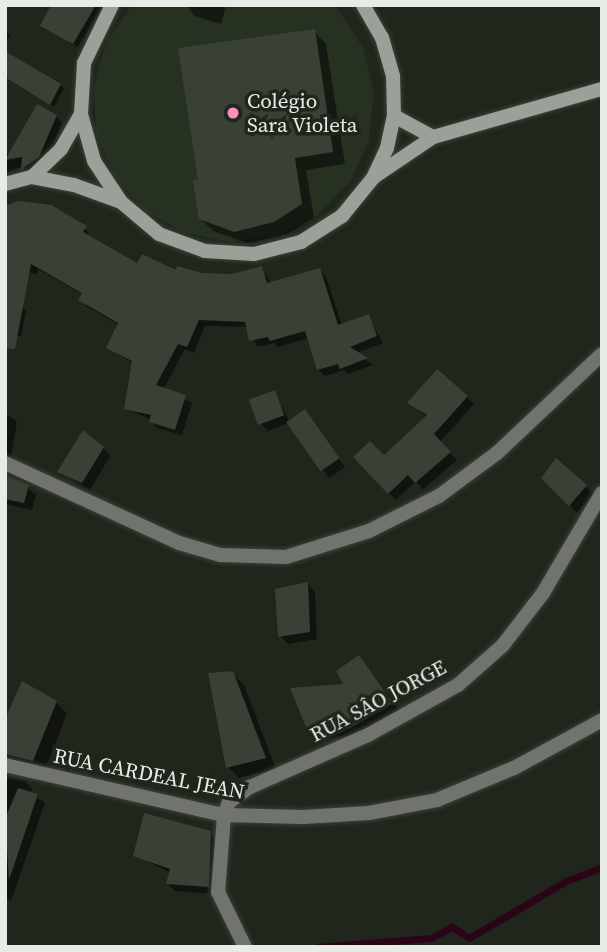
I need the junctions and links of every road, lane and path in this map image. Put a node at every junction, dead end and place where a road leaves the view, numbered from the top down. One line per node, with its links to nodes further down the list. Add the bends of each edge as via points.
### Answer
1 (112, 5): 4 (main road, via 84,63)
2 (363, 5): 5 (main road, via 382,38 393,76)
3 (602, 89): 6 (main road)
4 (81, 114): 7 (main road, via 61,149); 10 (main road, via 94,161)
5 (394, 116): 6 (main road); 8 (main road)
6 (433, 137): 8 (main road)
7 (32, 177): 9 (main road); 10 (main road, via 74,185)
8 (373, 178): 10 (main road, via 342,216 322,229 301,242 254,254 205,251 159,234)
9 (5, 184)
10 (121, 202)
11 (602, 354): 12 (street, via 497,453 439,496 369,531 286,557 220,555 179,543)
12 (5, 463)
13 (602, 494): 16 (street, RUA SÂO JORGE, via 543,593 503,645 458,685 369,735 250,787 229,802)
14 (602, 720): 16 (street, RUA CARDEAL JEAN, via 514,768 437,800 369,813)
15 (5, 765): 16 (street, RUA CARDEAL JEAN)
16 (223, 815): 17 (street, via 218,892)
17 (245, 946)

